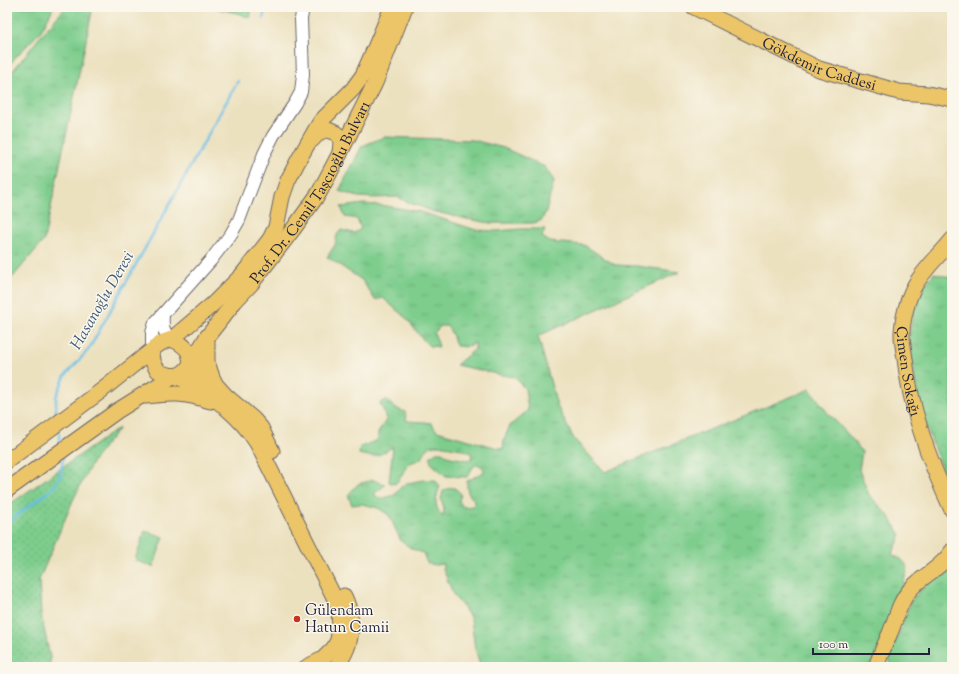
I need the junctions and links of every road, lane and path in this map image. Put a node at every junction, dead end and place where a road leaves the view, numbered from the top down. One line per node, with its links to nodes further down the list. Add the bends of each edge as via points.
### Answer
1 (303, 7): 11 (street, via 301,92 264,154 246,204 231,234)
2 (392, 7): 9 (main road, Prof. Dr. Cemil Taşcıoğlu Bulvarı, via 363,75 322,121)
3 (405, 7): 8 (main road, Prof. Dr. Cemil Taşcıoğlu Bulvarı, via 375,83)
4 (694, 7): 6 (main road, Gökdemir Caddesi, via 819,69 899,92)
5 (716, 7): 6 (main road, via 824,61)
6 (928, 94): 7 (main road, Gökdemir Caddesi)
7 (952, 99)
8 (339, 155): 9 (main road, via 339,136 323,130 315,136); 12 (main road, Prof. Dr. Cemil Taşcıoğlu Bulvarı, via 319,193 294,228)
9 (299, 159): 13 (main road, Prof. Dr. Cemil Taşcıoğlu Bulvarı, via 288,180 276,227 270,239 226,292)
10 (952, 240): 21 (main road, Çimen Sokağı, via 914,285 904,317 902,335 914,409 929,455)
11 (163, 315): 13 (street, via 163,328); 14 (street, via 154,326)
12 (207, 337): 15 (main road, Prof. Dr. Cemil Taşcıoğlu Bulvarı); 18 (main road, via 208,366)
13 (172, 339): 14 (main road, via 162,342); 15 (main road, via 185,347)
14 (152, 350): 16 (main road, via 156,368 161,373); 19 (main road)
15 (191, 362): 16 (main road, via 184,372); 18 (main road)
16 (174, 376): 17 (main road); 18 (main road)
17 (142, 396): 18 (main road, via 169,393); 20 (main road)
18 (223, 400): 23 (main road, via 257,443 335,599 339,611 338,640 334,648); 24 (main road, via 253,418 261,428 346,598 351,623 350,638)
19 (7, 461)
20 (7, 490)
21 (952, 510)
22 (952, 552): 25 (main road, via 944,562 910,590 903,600)
23 (315, 666)
24 (337, 667)
25 (876, 667)

